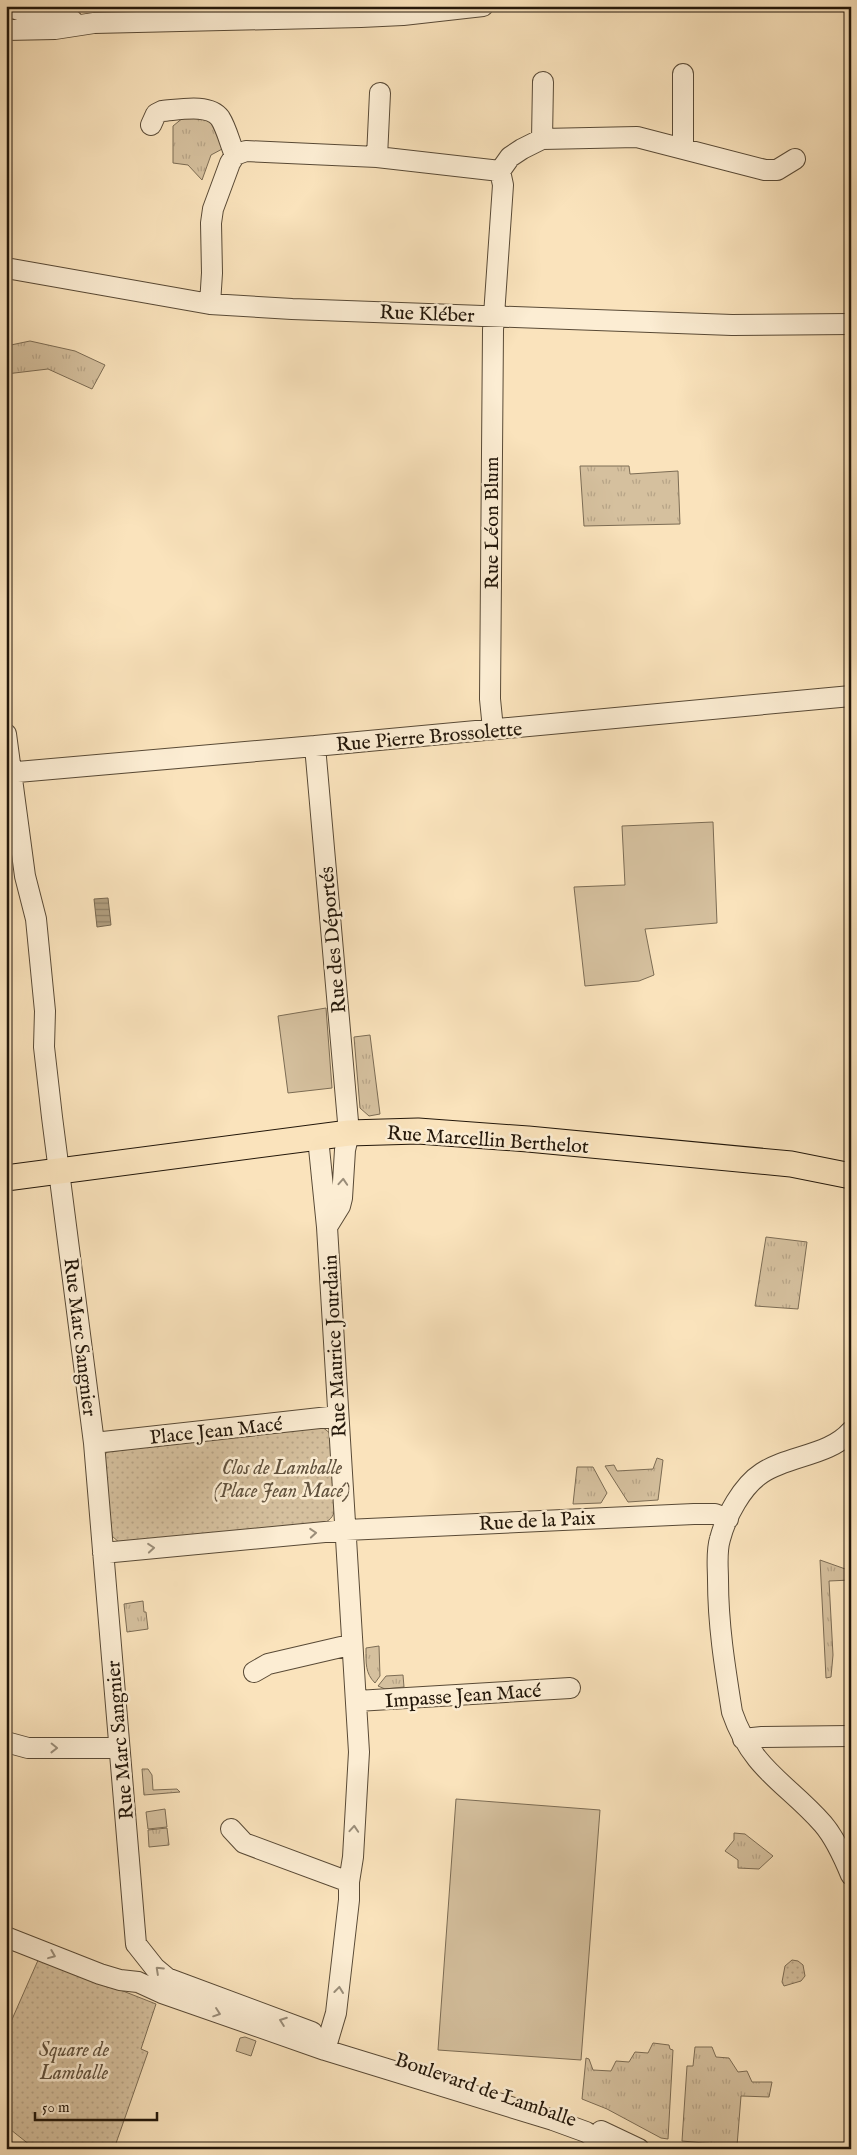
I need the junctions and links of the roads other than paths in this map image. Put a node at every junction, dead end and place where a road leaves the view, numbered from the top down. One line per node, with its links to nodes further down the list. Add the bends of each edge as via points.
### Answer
1 (8, 6): 3 (street)
2 (483, 6): 3 (street, via 361,18)
3 (94, 23): 4 (street, via 55,29)
4 (6, 30)
5 (683, 74): 10 (street)
6 (543, 82): 9 (street)
7 (380, 93): 12 (street)
8 (151, 125): 11 (street, via 156,114 162,111 204,109 219,117)
9 (542, 139): 10 (street, via 637,137); 14 (street, via 510,157)
10 (683, 149): 13 (street, via 765,170 776,170)
11 (235, 156): 12 (street, via 246,151); 16 (street, via 213,209)
12 (377, 157): 14 (street)
13 (794, 159)
14 (500, 170): 17 (street, Rue Léon Blum, via 503,185)
15 (6, 268): 16 (street, Rue Kléber)
16 (210, 304): 17 (street, Rue Kléber)
17 (494, 316): 18 (street, Rue Kléber, via 732,325); 20 (street, Rue Léon Blum, via 490,699)
18 (851, 324)
19 (851, 696): 20 (street, Rue Pierre Brossolette)
20 (493, 729): 22 (street, Rue Pierre Brossolette)
21 (6, 734): 23 (street, Rue Marc Sangnier)
22 (315, 746): 23 (street, Rue Pierre Brossolette); 24 (street, Rue des Déportés)
23 (9, 773): 26 (street, Rue Marc Sangnier, via 25,876 36,919 45,1011 44,1047)
24 (349, 1133): 25 (main road, Rue Marcellin Berthelot); 27 (main road, Rue Marcellin Berthelot, via 418,1132 528,1139 791,1164); 29 (street, Rue Maurice Jourdain, one-way to 24, via 342,1198)
25 (318, 1138): 26 (main road, Rue Marcellin Berthelot); 29 (street, Rue Maurice Jourdain)
26 (59, 1171): 28 (main road, Rue Marcellin Berthelot); 32 (street, Rue Marc Sangnier)
27 (851, 1176)
28 (6, 1178)
29 (327, 1227): 30 (street, Rue Maurice Jourdain)
30 (338, 1416): 32 (street, Place Jean Macé); 34 (street, Rue Maurice Jourdain)
31 (851, 1431): 33 (street, via 833,1445 761,1474 743,1493)
32 (94, 1443): 35 (street, Rue Marc Sangnier)
33 (728, 1519): 34 (street, Rue de la Paix, via 715,1514 694,1514); 41 (street, via 718,1549 719,1624 732,1712)
34 (346, 1530): 35 (street, one-way to 34); 36 (street, Rue Maurice Jourdain)
35 (103, 1553): 43 (street, Rue Marc Sangnier)
36 (352, 1646): 37 (street, via 268,1664); 39 (street, Rue Maurice Jourdain)
37 (254, 1672)
38 (570, 1688): 39 (street, Impasse Jean Macé)
39 (357, 1702): 46 (street, Rue Maurice Jourdain, one-way to 39, via 359,1752)
40 (841, 1736): 41 (street)
41 (744, 1739): 45 (street, via 765,1770 823,1824)
42 (6, 1742): 43 (street, one-way to 43, via 28,1748)
43 (119, 1748): 48 (street, Rue Marc Sangnier)
44 (231, 1829): 46 (street, via 244,1843)
45 (851, 1875)
46 (349, 1882): 50 (street, Rue Maurice Jourdain, one-way to 46, via 336,2013)
47 (6, 1937): 49 (street, Boulevard de Lamballe, one-way to 49, via 100,1974)
48 (136, 1944): 49 (street, via 133,1950); 50 (street, Boulevard de Lamballe, one-way to 48, via 167,1978)
49 (138, 1982): 50 (street, Boulevard de Lamballe, one-way to 50, via 162,1994)
50 (327, 2044): 51 (street, Boulevard de Lamballe, via 586,2132); 52 (street, Boulevard de Lamballe, via 431,2070 588,2124)
51 (612, 2149)
52 (639, 2149)

